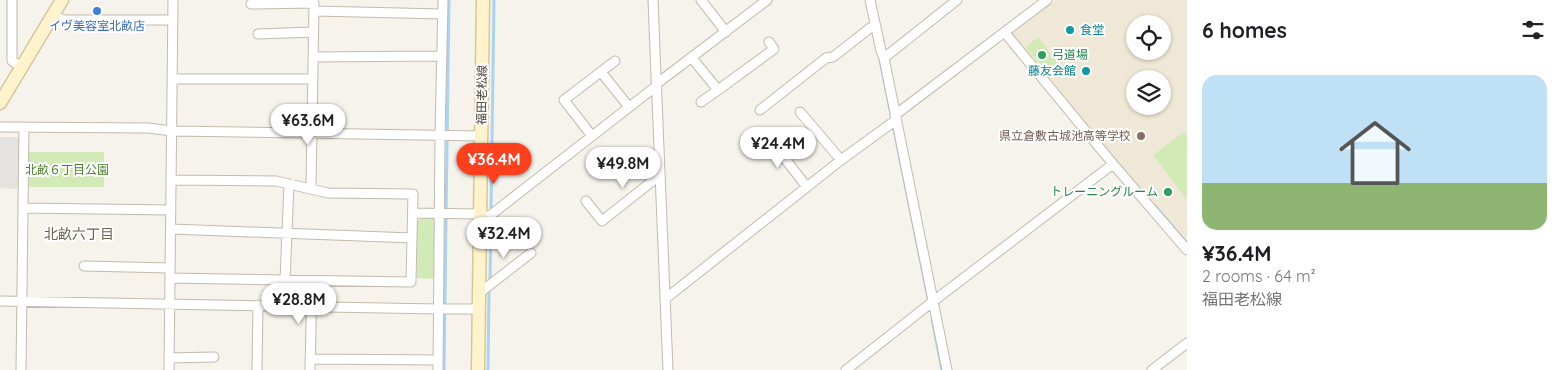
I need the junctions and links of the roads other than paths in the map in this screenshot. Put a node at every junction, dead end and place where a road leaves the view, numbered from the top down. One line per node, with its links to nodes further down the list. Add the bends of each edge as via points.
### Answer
1 (12, 0): 29 (street, via 12,61)
2 (62, 0): 16 (main road)
3 (173, 0): 17 (street)
4 (443, 0): 15 (street)
5 (483, 0): 46 (main road, 福田老松線)
6 (654, 0): 33 (street)
7 (701, 0): 20 (street)
8 (767, 0): 20 (street)
9 (870, 0): 18 (street)
10 (957, 0): 27 (street)
11 (1047, 0): 21 (street)
12 (308, 2): 13 (street); 14 (street, via 314,3)
13 (251, 4)
14 (314, 11): 15 (street); 19 (street)
15 (443, 14): 24 (street)
16 (53, 15): 17 (street, via 64,20); 29 (main road)
17 (173, 20): 31 (street)
18 (873, 27): 27 (street); 38 (street, via 833,57 826,58)
19 (313, 32): 22 (street); 25 (street)
20 (726, 32): 26 (street)
21 (1005, 33): 40 (street); 50 (street)
22 (258, 34)
23 (769, 42): 34 (street, via 774,49)
24 (442, 56): 25 (street); 45 (street)
25 (313, 57): 32 (street)
26 (692, 58): 33 (street); 34 (street)
27 (884, 58): 40 (street)
28 (614, 61): 30 (street)
29 (22, 67): 36 (main road)
30 (601, 72): 37 (street); 47 (street, via 564,100)
31 (173, 79): 32 (street); 43 (street)
32 (313, 79): 44 (street)
33 (659, 83): 37 (street); 51 (street)
34 (718, 90): 35 (street)
35 (701, 102)
36 (0, 103)
37 (629, 108): 47 (street)
38 (760, 110)
39 (800, 112): 49 (street)
40 (894, 120): 49 (street); 77 (street)
41 (0, 127): 42 (street)
42 (24, 127): 43 (street); 57 (street)
43 (172, 131): 44 (street); 52 (street)
44 (312, 134): 45 (street); 55 (street)
45 (445, 136): 46 (street); 60 (street)
46 (481, 136): 61 (main road, 福田老松線)
47 (592, 136): 61 (street)
48 (768, 136): 54 (street)
49 (841, 160): 54 (street)
50 (1112, 164): 65 (street); 77 (street)
51 (660, 175): 56 (street, via 602,221); 73 (street)
52 (172, 180): 53 (street, via 276,181); 58 (street)
53 (289, 184): 55 (street); 63 (street)
54 (806, 187): 73 (street)
55 (311, 189): 59 (street, via 328,193 413,194)
56 (586, 201)
57 (23, 208): 58 (street); 75 (street)
58 (171, 210): 62 (street)
59 (412, 213): 60 (street); 64 (street)
60 (444, 213): 61 (street); 80 (street)
61 (485, 215): 72 (main road, 福田老松線)
62 (171, 229): 63 (street); 68 (street)
63 (286, 233): 64 (street); 70 (street)
64 (412, 238): 71 (street, via 411,282)
65 (1187, 250)
66 (532, 253): 72 (street)
67 (84, 266): 68 (street)
68 (170, 268): 69 (street)
69 (170, 278): 70 (street); 76 (street)
70 (285, 280): 71 (street)
71 (312, 281): 79 (street)
72 (486, 288): 81 (main road, 福田老松線)
73 (667, 297): 93 (street)
74 (0, 301): 75 (street)
75 (22, 301): 76 (street); 87 (street)
76 (170, 303): 78 (street); 83 (street)
77 (930, 303): 94 (street); 95 (street)
78 (258, 305): 79 (street); 89 (street)
79 (312, 306): 80 (street); 85 (street)
80 (443, 309): 81 (street); 86 (street)
81 (478, 309): 92 (main road, 福田老松線)
82 (1187, 343): 96 (street)
83 (169, 358): 84 (street); 88 (street)
84 (214, 358)
85 (310, 358): 86 (street); 90 (street)
86 (438, 360): 91 (street)
87 (21, 370)
88 (169, 370)
89 (257, 370)
90 (310, 370)
91 (438, 370)
92 (478, 370)
93 (668, 370)
94 (846, 370)
95 (947, 370)
96 (1152, 370)

